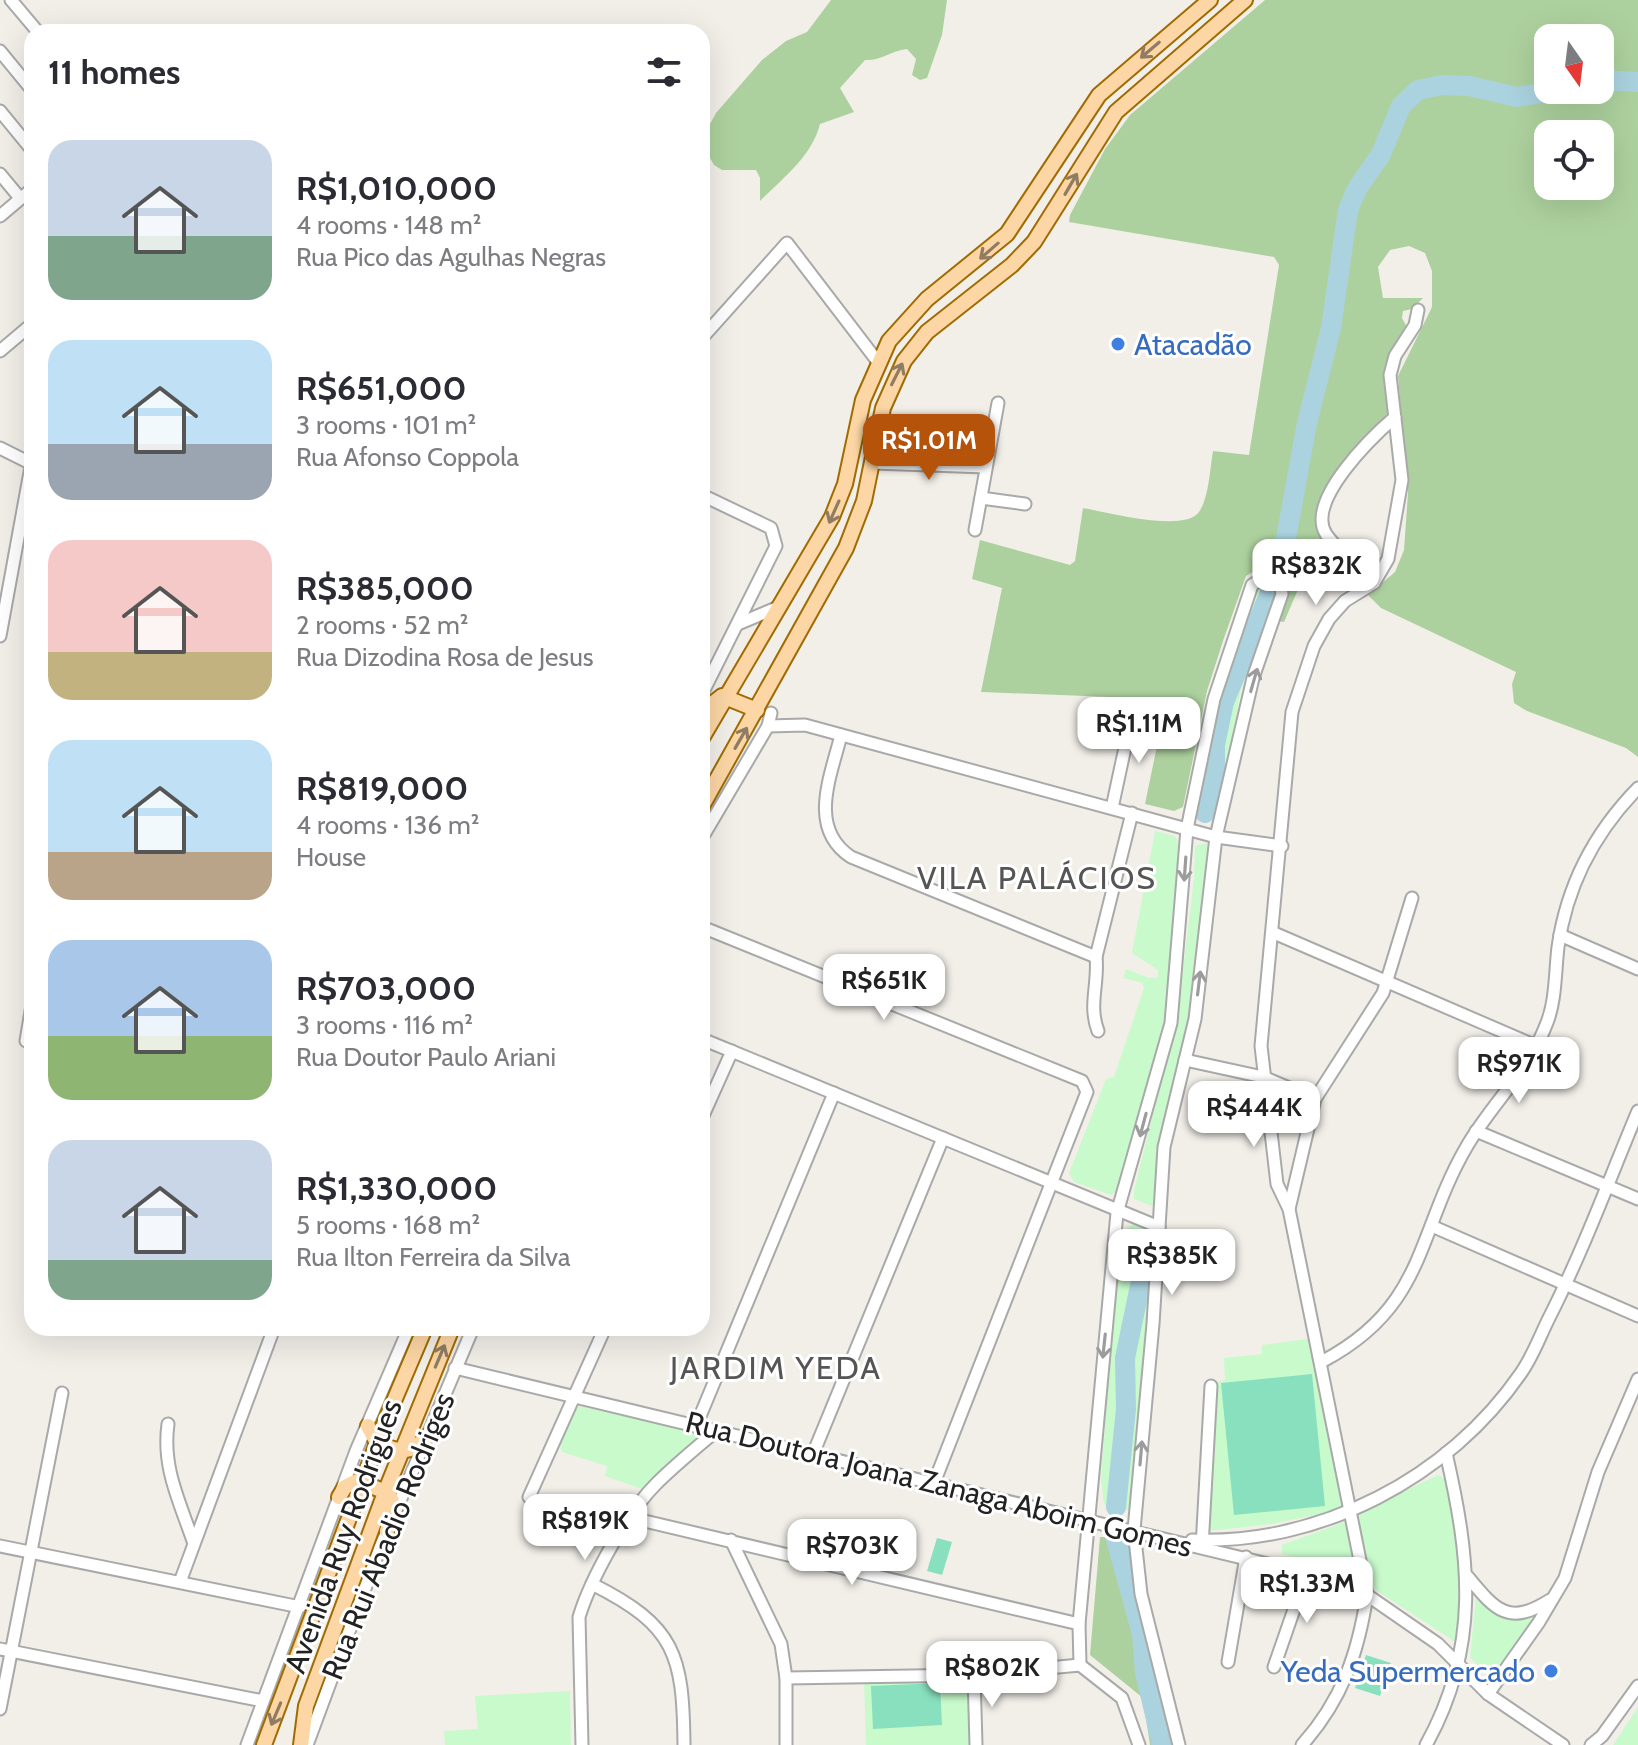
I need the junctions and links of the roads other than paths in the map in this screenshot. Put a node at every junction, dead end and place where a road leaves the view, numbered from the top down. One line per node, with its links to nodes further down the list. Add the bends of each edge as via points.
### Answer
1 (11, 0): 4 (street)
2 (1210, 0): 17 (main road, one-way to 17, via 1099,95 1007,234 918,307)
3 (1245, 0): 22 (main road, one-way to 3, via 888,393 914,347 1034,242 1116,112)
4 (31, 24)
5 (0, 51): 6 (street)
6 (24, 80)
7 (0, 111): 8 (street)
8 (24, 140)
9 (0, 174): 11 (street)
10 (24, 195): 11 (street)
11 (20, 198): 12 (street)
12 (0, 216)
13 (1418, 310): 19 (street, via 1390,375)
14 (710, 329): 17 (street, via 787,243)
15 (24, 331): 16 (street)
16 (0, 351)
17 (878, 362): 30 (main road, one-way to 30, via 863,400 840,498)
18 (998, 403): 23 (street)
19 (1395, 417): 29 (street, via 1402,480 1388,559); 29 (street, via 1347,464 1323,518 1325,532)
20 (0, 448): 21 (street)
21 (24, 460)
22 (873, 463): 23 (street); 37 (main road, via 859,518 836,572)
23 (986, 467): 24 (street)
24 (981, 498): 27 (street); 28 (street)
25 (710, 499): 31 (street, via 771,528 775,537 776,546)
26 (24, 502): 32 (street)
27 (1025, 504)
28 (975, 530)
29 (1374, 583): 47 (street, via 1345,601 1314,646 1292,712)
30 (781, 606): 31 (street); 34 (main road)
31 (738, 624): 33 (street)
32 (0, 636)
33 (710, 678)
34 (726, 697): 35 (main road); 37 (main road); 38 (main road)
35 (710, 704)
36 (1132, 715): 42 (street)
37 (765, 716): 39 (street); 41 (main road, one-way to 37); 44 (street)
38 (710, 724)
39 (841, 735): 42 (street); 52 (street, via 823,807 837,848)
40 (1638, 788): 51 (street, via 1581,864)
41 (710, 795)
42 (1112, 808): 43 (street)
43 (1132, 813): 45 (street); 52 (street)
44 (710, 823)
45 (1187, 829): 46 (street); 46 (street, one-way to 45, via 1253,678 1282,594 1280,582 1266,576 1252,585 1214,699); 71 (street, one-way to 71, via 1171,1023)
46 (1216, 837): 47 (street); 59 (street, one-way to 46, via 1195,1019)
47 (1282, 846): 50 (street)
48 (1412, 898): 54 (street)
49 (710, 930): 67 (street, via 1082,1081 1087,1092)
50 (1274, 933): 54 (street); 60 (street, via 1261,1046)
51 (1560, 935): 53 (street); 57 (street, via 1548,1023)
52 (1096, 957): 55 (street, via 1092,1004)
53 (1638, 969)
54 (1387, 982): 57 (street); 62 (street)
55 (1098, 1031)
56 (710, 1042): 58 (street)
57 (1536, 1046): 65 (street, via 1523,1073)
58 (732, 1051): 61 (street); 63 (street)
59 (1185, 1060): 60 (street); 72 (street, via 1164,1147)
60 (1263, 1077): 62 (street); 70 (street, via 1277,1184)
61 (834, 1093): 66 (street); 90 (street)
62 (1315, 1099): 70 (street)
63 (710, 1100)
64 (1638, 1111): 68 (street)
65 (1476, 1131): 68 (street); 73 (street, via 1447,1184)
66 (943, 1138): 67 (street); 96 (street)
67 (1054, 1184): 71 (street); 98 (street)
68 (1605, 1188): 69 (street); 74 (street)
69 (1638, 1199)
70 (1290, 1212): 82 (street)
71 (1117, 1213): 72 (street); 104 (street, one-way to 104)
72 (1159, 1227): 105 (street, one-way to 72)
73 (1434, 1227): 74 (street); 82 (street, via 1396,1300 1351,1346)
74 (1565, 1287): 75 (street); 95 (street, via 1522,1372)
75 (1638, 1316)
76 (271, 1336): 108 (street)
77 (406, 1336): 89 (street)
78 (422, 1336): 93 (main road, Avenida Ruy Rodrigues)
79 (449, 1336): 94 (main road, Avenida Ruy Rodrigues, one-way to 79)
80 (469, 1336): 83 (street, Rua Rui Abadio Rodriges)
81 (601, 1336): 87 (street)
82 (1323, 1361): 102 (street)
83 (455, 1368): 87 (street, Rua Doutora Joana Zanaga Aboim Gomes); 92 (street, Rua Rui Abadio Rodriges)
84 (1638, 1379): 118 (street, via 1598,1472)
85 (1211, 1386): 109 (street)
86 (62, 1393): 111 (street)
87 (573, 1396): 90 (street, Rua Doutora Joana Zanaga Aboim Gomes); 101 (street)
88 (168, 1424): 108 (street, via 164,1452)
89 (368, 1426): 93 (main road); 100 (street)
90 (696, 1426): 91 (street, Rua Doutora Joana Zanaga Aboim Gomes)
91 (716, 1431): 96 (street, Rua Doutora Joana Zanaga Aboim Gomes); 103 (street, via 654,1487)
92 (426, 1437): 94 (main road, via 412,1451); 106 (street, Rua Rui Abadio Rodriges)
93 (377, 1443): 94 (main road); 97 (main road, Avenida Ruy Rodrigues)
94 (401, 1452): 99 (main road, Avenida Ruy Rodrigues)
95 (1446, 1453): 102 (street); 114 (street)
96 (813, 1454): 98 (street, Rua Doutora Joana Zanaga Aboim Gomes)
97 (364, 1481): 99 (main road); 100 (main road, via 348,1484); 133 (main road, Avenida Ruy Rodrigues, one-way to 133)
98 (934, 1483): 104 (street, Rua Doutora Joana Zanaga Aboim Gomes)
99 (386, 1490): 106 (main road, via 394,1503); 134 (main road, Avenida Ruy Rodrigues, via 306,1706)
100 (339, 1497): 119 (street)
101 (529, 1497)
102 (1352, 1510): 109 (street, via 1302,1528); 117 (street)
103 (632, 1518): 107 (street); 116 (street)
104 (1091, 1520): 105 (street, Rua Doutora Joana Zanaga Aboim Gomes); 120 (street)
105 (1134, 1530): 109 (street, Rua Doutora Joana Zanaga Aboim Gomes); 140 (street, via 1141,1594)
106 (387, 1531): 134 (street, Rua Rui Abadio Rodriges)
107 (731, 1540): 120 (street); 127 (street, via 775,1626)
108 (193, 1541): 115 (street)
109 (1203, 1544): 112 (street, Rua Doutora Joana Zanaga Aboim Gomes)
110 (0, 1546): 111 (street)
111 (31, 1552): 115 (street); 121 (street)
112 (1246, 1557): 113 (street, Rua Doutora Joana Zanaga Aboim Gomes); 123 (street)
113 (1307, 1572): 117 (street, Rua Doutora Joana Zanaga Aboim Gomes); 125 (street)
114 (1468, 1577): 118 (street, via 1503,1612 1519,1614); 122 (street)
115 (180, 1582): 119 (street)
116 (592, 1584): 135 (street, via 579,1617); 136 (street, via 637,1608 671,1647 681,1675)
117 (1367, 1595): 122 (street, Rua Doutora Joana Zanaga Aboim Gomes); 141 (street, via 1342,1692)
118 (1554, 1598): 129 (street)
119 (300, 1607): 130 (street)
120 (1079, 1624): 124 (street)
121 (6, 1650): 130 (street); 131 (street)
122 (1456, 1661): 129 (street, Rua Doutora Joana Zanaga Aboim Gomes); 142 (street, via 1447,1702)
123 (1228, 1662)
124 (1080, 1665): 126 (street); 139 (street, via 1122,1698)
125 (1274, 1667)
126 (974, 1675): 127 (street); 138 (street)
127 (786, 1678): 137 (street)
128 (1638, 1686): 144 (street)
129 (1488, 1694): 143 (street, Rua Doutora Joana Zanaga Aboim Gomes)
130 (263, 1701): 132 (street)
131 (0, 1709)
132 (247, 1745)
133 (264, 1745)
134 (304, 1745)
135 (582, 1745)
136 (684, 1745)
137 (786, 1745)
138 (976, 1745)
139 (1139, 1745)
140 (1179, 1745)
141 (1302, 1745)
142 (1426, 1745)
143 (1563, 1745)
144 (1591, 1745)

